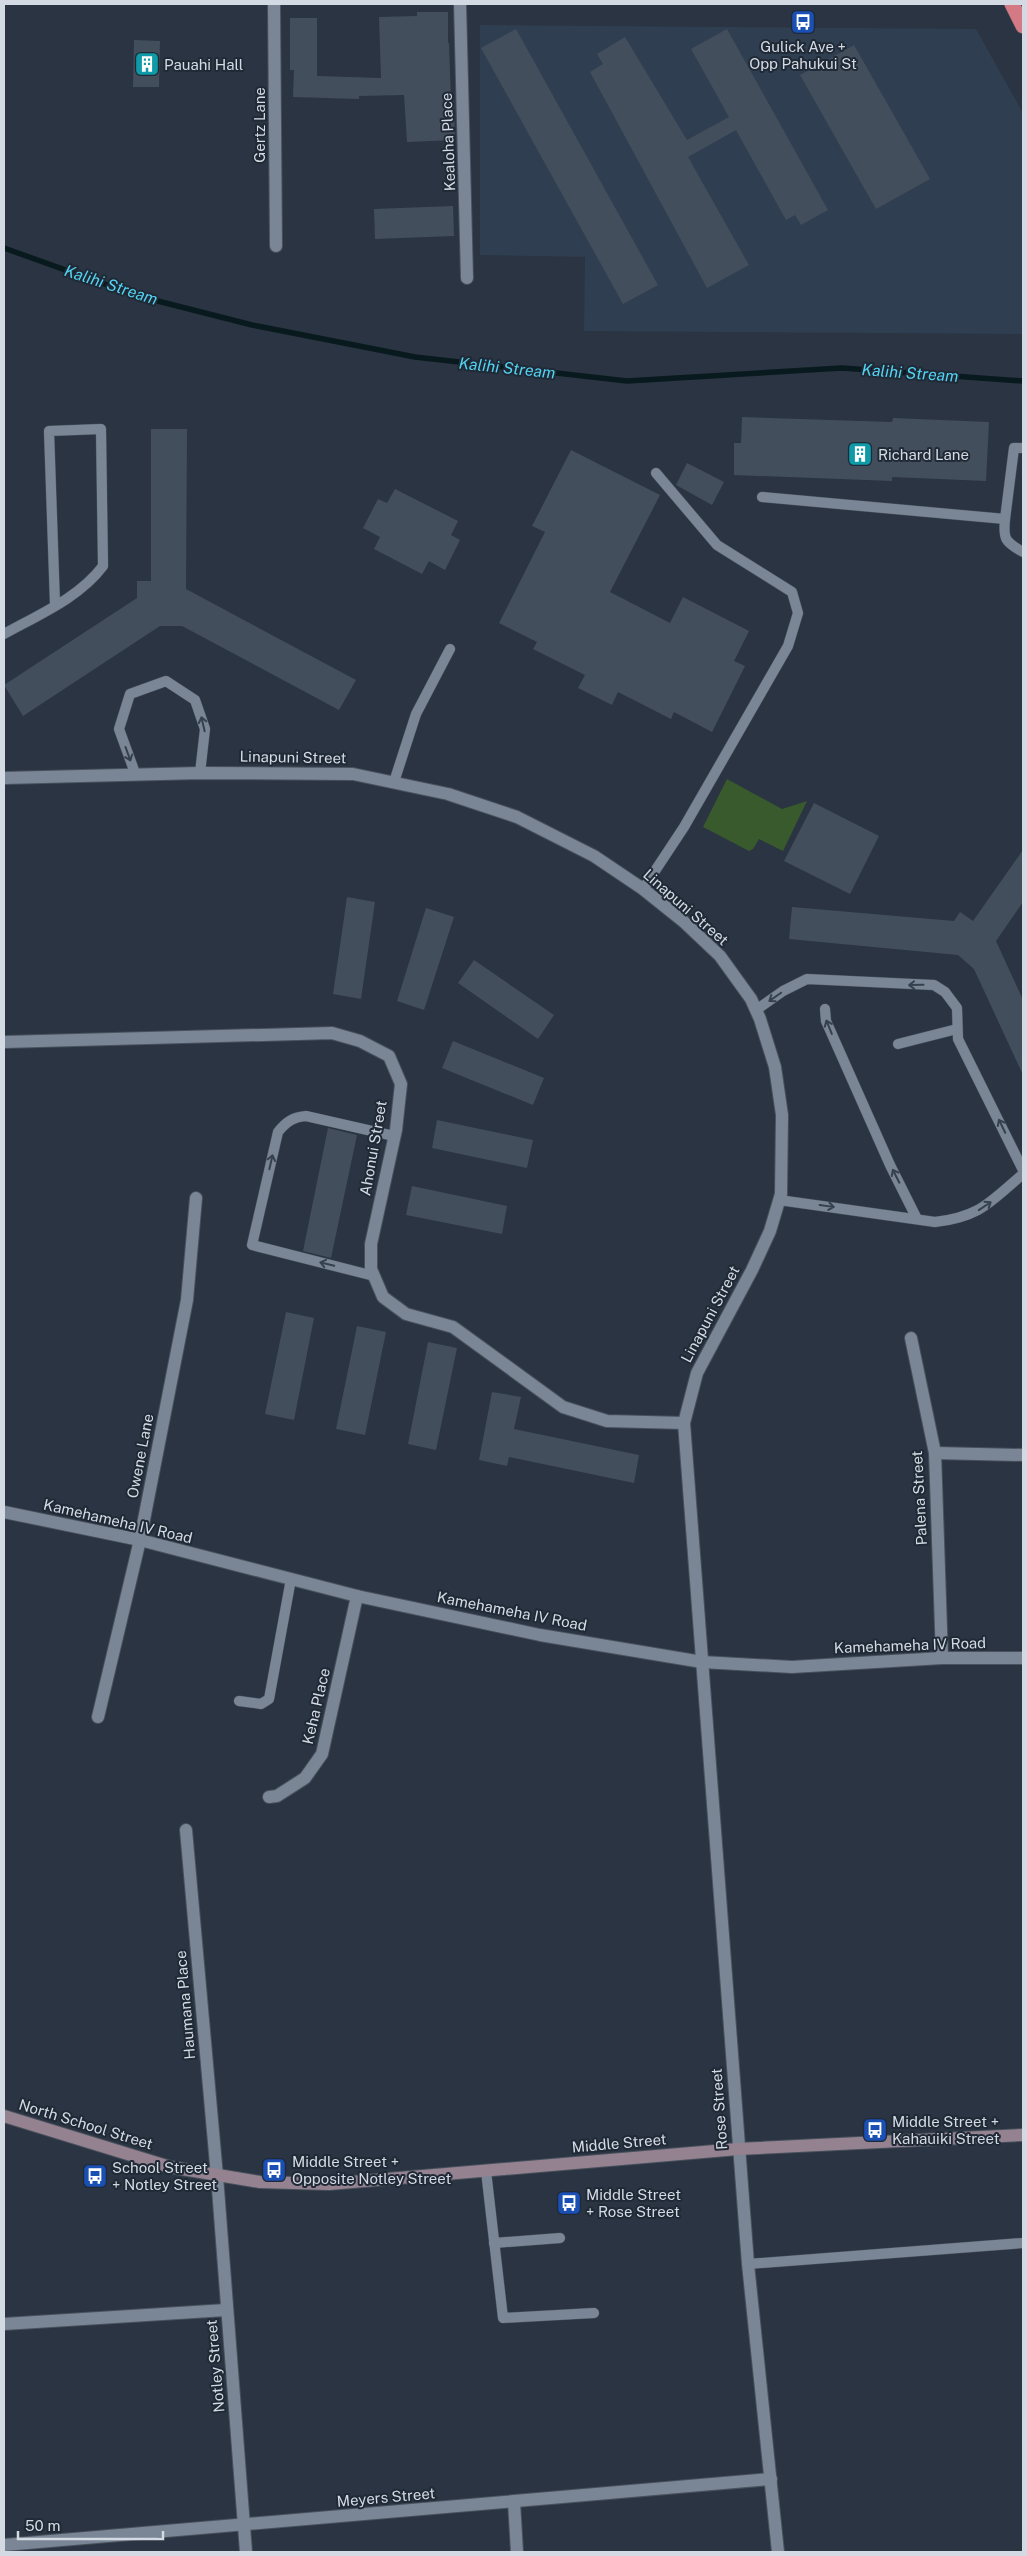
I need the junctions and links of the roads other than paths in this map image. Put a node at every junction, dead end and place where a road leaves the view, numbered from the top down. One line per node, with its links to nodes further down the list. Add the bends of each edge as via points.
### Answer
1 (274, 4): 5 (street, Gertz Lane)
2 (460, 4): 6 (street, Kealoha Place)
3 (1012, 4): 4 (highway)
4 (1023, 26)
5 (276, 246)
6 (468, 278)
7 (1023, 448): 10 (lane, via 1014,448)
8 (656, 473): 19 (lane, via 717,545 792,592 798,613 788,646 684,827)
9 (762, 497): 10 (lane)
10 (1005, 518): 11 (lane, via 1004,535 1009,544)
11 (1023, 552)
12 (55, 604): 12 (lane, via 90,583 103,566 101,430 49,431); 13 (lane)
13 (4, 634)
14 (450, 649): 18 (lane, via 416,714)
15 (200, 772): 16 (street, Linapuni Street); 16 (lane, one-way to 16, via 205,729 195,700 166,681 130,694 119,729); 18 (street, Linapuni Street, via 353,774)
16 (135, 773): 17 (street, Linapuni Street)
17 (4, 778)
18 (394, 782): 19 (street, Linapuni Street, via 448,794 516,817 594,856)
19 (643, 889): 21 (street, Linapuni Street, via 720,956)
20 (824, 1009): 30 (lane, one-way to 20, via 826,1021)
21 (756, 1010): 22 (lane, one-way to 21, via 957,1008 945,992 934,985 807,979); 29 (street, Linapuni Street, via 776,1067 782,1115)
22 (957, 1029): 24 (lane); 26 (lane, one-way to 22, via 958,1039)
23 (4, 1042): 25 (street, Ahonui Street, via 332,1033 360,1041 388,1056 400,1084)
24 (898, 1044)
25 (394, 1136): 31 (street, Ahonui Street, via 372,1244); 31 (lane, one-way to 25, via 252,1245 278,1132 286,1123 306,1116)
26 (1023, 1170)
27 (1023, 1174): 30 (lane, one-way to 27, via 935,1222 973,1214 1005,1192)
28 (196, 1198): 37 (street, Owene Lane, via 187,1300)
29 (779, 1200): 30 (lane, one-way to 30); 33 (street, Linapuni Street, via 770,1232 752,1270 697,1373)
30 (917, 1219)
31 (374, 1276): 33 (street, Ahonui Street, via 383,1297 406,1314 453,1327 563,1408 607,1421)
32 (911, 1338): 34 (street, Palena Street)
33 (684, 1422): 42 (street, Linapuni Street)
34 (934, 1453): 35 (street); 40 (street, Palena Street)
35 (1023, 1456)
36 (4, 1512): 37 (street, Kamehameha IV Road)
37 (140, 1540): 38 (street, Kamehameha IV Road); 44 (street, Owene Lane)
38 (292, 1579): 39 (street, Kamehameha IV Road); 43 (lane, via 269,1699 261,1704)
39 (357, 1596): 42 (street, Kamehameha IV Road, via 540,1635); 45 (street, Keha Place, via 322,1754 305,1778 277,1796)
40 (942, 1658): 41 (street, Kamehameha IV Road); 42 (street, Kamehameha IV Road, via 792,1667)
41 (1023, 1658)
42 (702, 1662): 49 (street, Rose Street)
43 (239, 1701)
44 (98, 1717)
45 (269, 1797)
46 (186, 1830): 51 (street, Haumana Place)
47 (5, 2119): 51 (main road, North School Street, via 170,2167)
48 (1023, 2135): 49 (main road, Middle Street)
49 (738, 2149): 50 (main road, Middle Street); 55 (street, Rose Street)
50 (486, 2171): 51 (main road, Middle Street, via 329,2184 260,2182); 53 (lane)
51 (217, 2176): 56 (street, Notley Street)
52 (560, 2238): 53 (lane)
53 (494, 2243): 57 (lane, via 503,2318)
54 (1023, 2243): 55 (lane)
55 (748, 2264): 59 (street, Rose Street)
56 (226, 2310): 58 (street); 61 (street, Notley Street)
57 (594, 2313)
58 (4, 2324)
59 (771, 2479): 60 (street, Meyers Street); 65 (street, Rose Street)
60 (514, 2502): 61 (street, Meyers Street); 64 (street)
61 (244, 2524): 62 (street, Meyers Street); 63 (street, Notley Street)
62 (4, 2545)
63 (246, 2552)
64 (517, 2552)
65 (778, 2552)

